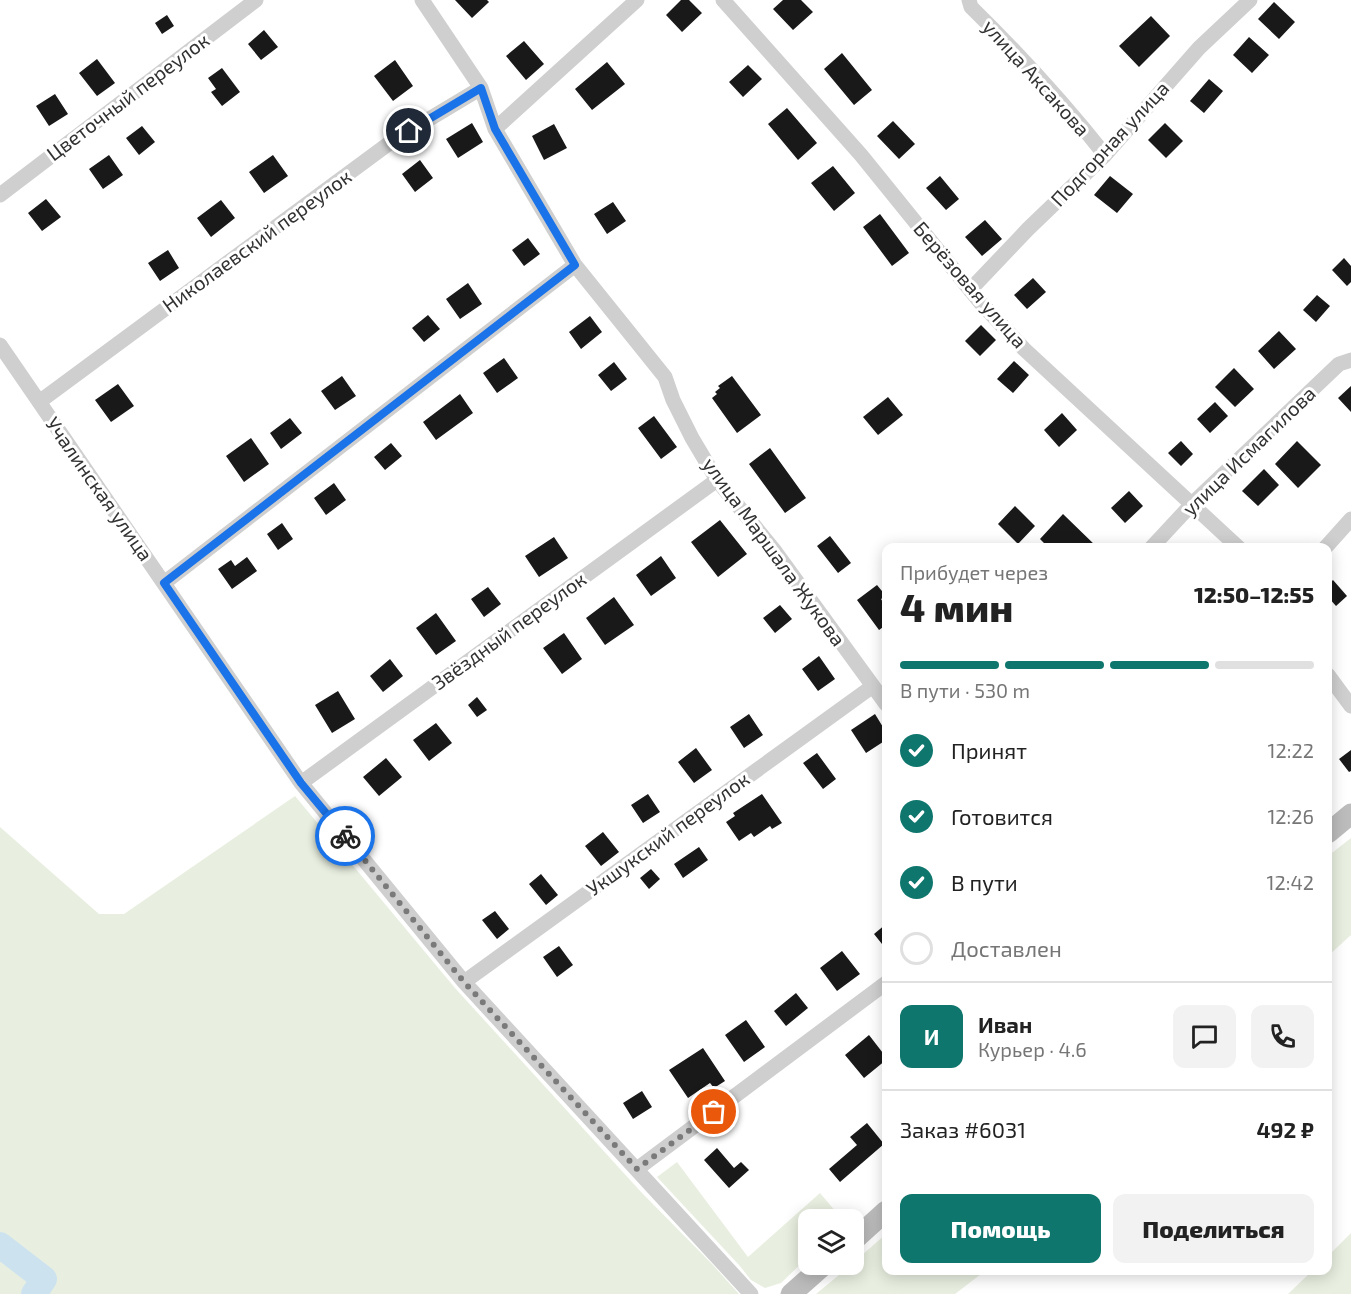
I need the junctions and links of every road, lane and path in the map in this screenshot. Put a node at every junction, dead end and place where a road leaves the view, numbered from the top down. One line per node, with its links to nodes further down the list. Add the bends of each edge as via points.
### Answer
1 (256, 0): 10 (street, Цветочный переулок)
2 (422, 0): 7 (street, улица Маршала Жукова)
3 (637, 0): 8 (street)
4 (723, 0): 12 (street, Берёзовая улица, via 861,155)
5 (969, 0): 9 (street, улица Аксакова, via 971,7 1013,48)
6 (1250, 0): 9 (street, Подгорная улица, via 1199,48)
7 (481, 88): 8 (street, улица Маршала Жукова); 15 (street, Николаевский переулок, via 391,142)
8 (495, 129): 11 (street, улица Маршала Жукова)
9 (1105, 155): 12 (street, Подгорная улица)
10 (0, 195)
11 (575, 265): 16 (street, улица Маршала Жукова, via 665,377 692,438); 22 (street)
12 (970, 290): 17 (street, Берёзовая улица, via 1024,349)
13 (0, 345): 15 (street, Учалинская улица)
14 (1351, 360): 17 (street, улица Исмагилова, via 1339,364)
15 (39, 402): 22 (street, Учалинская улица)
16 (717, 480): 24 (street, улица Маршала Жукова, via 774,550); 27 (street, Звёздный переулок)
17 (1192, 504): 19 (street, улица Исмагилова); 20 (street, Берёзовая улица)
18 (1351, 519): 21 (street)
19 (1156, 543)
20 (1234, 543)
21 (1330, 543)
22 (164, 583): 27 (street, Учалинская улица)
23 (1332, 680): 26 (street)
24 (873, 686): 25 (street, улица Маршала Жукова); 30 (street, Укшукский переулок)
25 (882, 698)
26 (1351, 706)
27 (301, 783): 30 (street, Учалинская улица)
28 (1351, 814): 29 (main road)
29 (1332, 830)
30 (464, 982): 32 (street, Учалинская улица)
31 (882, 986): 32 (street)
32 (637, 1169): 36 (street, Учалинская улица)
33 (882, 1215): 34 (main road)
34 (864, 1231)
35 (813, 1275): 37 (main road)
36 (752, 1294)
37 (791, 1294)

